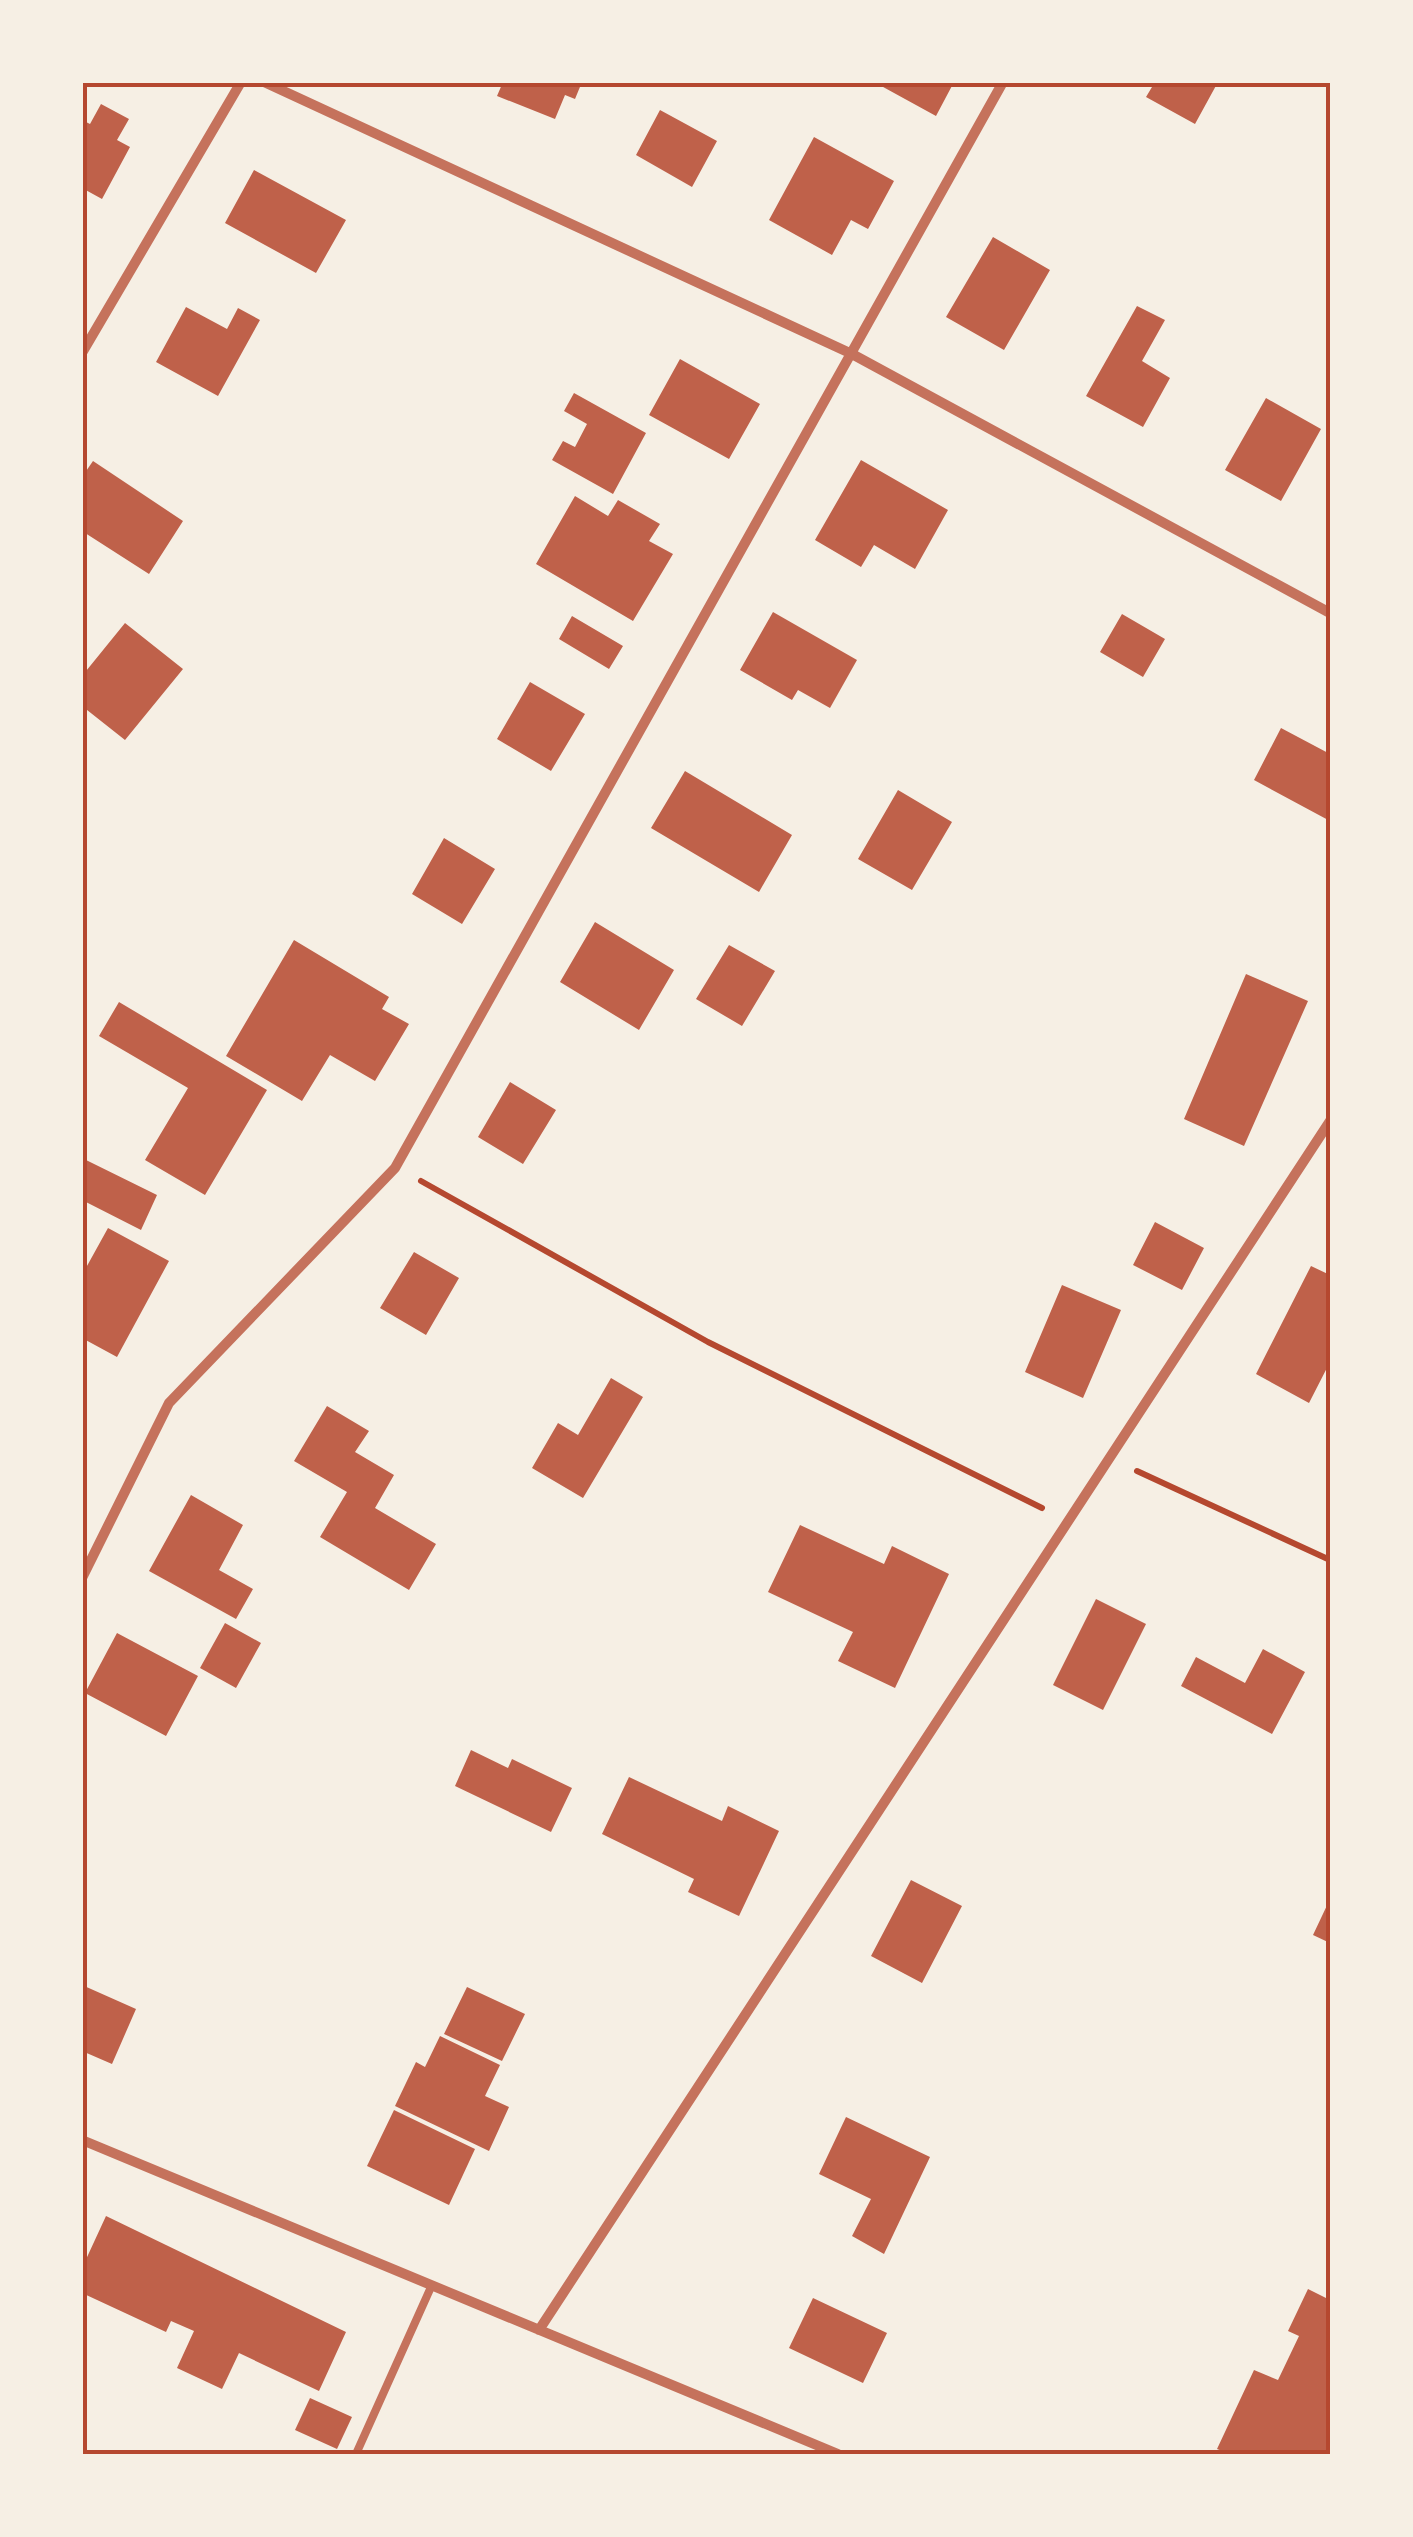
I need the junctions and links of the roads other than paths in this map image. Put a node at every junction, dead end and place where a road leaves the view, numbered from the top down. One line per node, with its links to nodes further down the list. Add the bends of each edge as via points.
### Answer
1 (242, 82): 4 (street)
2 (264, 82): 5 (street)
3 (1004, 82): 5 (street)
4 (82, 353)
5 (852, 354): 6 (street); 8 (street, via 396,1168 169,1404)
6 (1330, 613)
7 (1330, 1121): 11 (street)
8 (82, 1578)
9 (82, 2140): 10 (street)
10 (432, 2287): 11 (street); 13 (lane)
11 (538, 2330): 12 (street)
12 (819, 2451): 14 (street)
13 (356, 2454)
14 (838, 2454)

